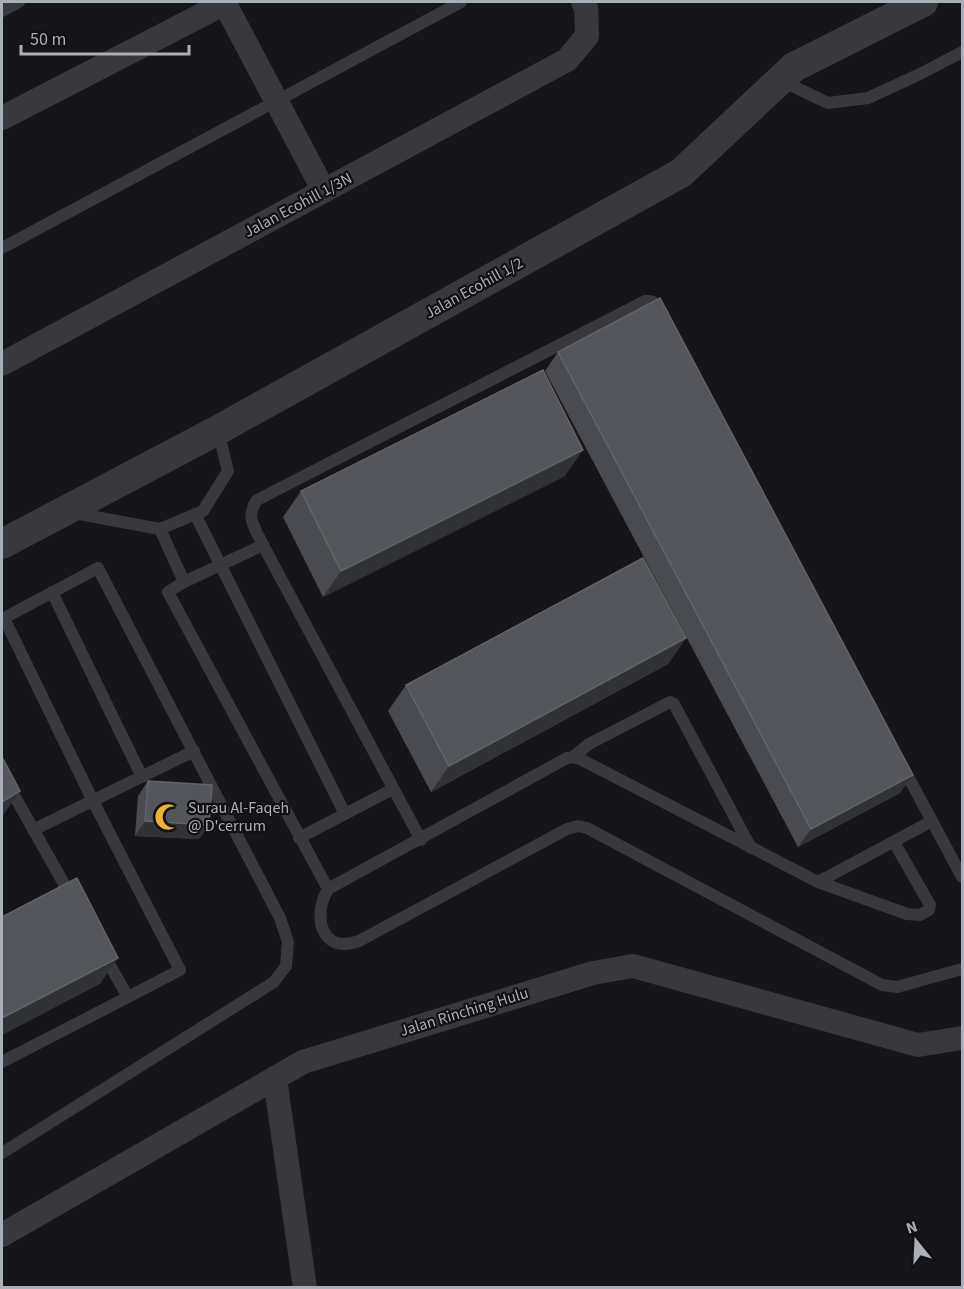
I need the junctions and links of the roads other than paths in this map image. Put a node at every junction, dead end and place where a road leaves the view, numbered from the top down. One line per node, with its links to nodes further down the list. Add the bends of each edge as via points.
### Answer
1 (19, 2): 6 (lane)
2 (225, 2): 9 (street); 10 (street)
3 (461, 2): 9 (lane)
4 (583, 2): 11 (street, Jalan Ecohill 1/3N, via 587,36 567,60)
5 (923, 2): 8 (street, Jalan Ecohill 1/2, via 794,67)
6 (2, 11)
7 (963, 52): 8 (lane, via 868,98 828,103)
8 (780, 80): 15 (street, Jalan Ecohill 1/2, via 681,173)
9 (277, 101): 11 (street); 12 (lane)
10 (2, 118)
11 (324, 190): 14 (street, Jalan Ecohill 1/3N)
12 (2, 248)
13 (669, 326): 20 (lane, via 658,305 645,301 257,500 251,508 251,518)
14 (2, 362)
15 (218, 430): 16 (street, Jalan Ecohill 1/2); 17 (lane, via 228,471 203,511)
16 (64, 510): 18 (lane); 19 (street, Jalan Ecohill 1/2)
17 (195, 514): 18 (lane); 21 (lane)
18 (160, 529): 22 (lane)
19 (2, 544)
20 (263, 545): 21 (lane); 29 (lane)
21 (219, 565): 22 (lane); 31 (lane)
22 (184, 582): 34 (lane, via 168,592)
23 (52, 592): 24 (lane, via 98,568); 28 (lane); 30 (lane, via 4,618)
24 (194, 751): 28 (lane); 48 (lane, via 280,918 288,942 286,966 274,982)
25 (573, 757): 35 (lane); 37 (lane); 37 (lane, via 588,744 670,702 674,704)
26 (899, 758): 32 (lane)
27 (2, 774): 33 (lane)
28 (142, 777): 30 (lane)
29 (393, 789): 31 (lane); 35 (lane)
30 (93, 801): 33 (lane); 44 (lane, via 180,970)
31 (345, 814): 34 (lane)
32 (932, 821): 36 (lane); 38 (lane)
33 (33, 831): 41 (lane)
34 (299, 838): 40 (lane)
35 (421, 840): 40 (lane)
36 (894, 842): 39 (lane); 39 (lane, via 930,905 925,913 907,914)
37 (751, 848): 39 (lane)
38 (963, 877)
39 (818, 882)
40 (328, 889): 43 (lane, via 321,900 323,928 329,939 349,945 578,826 882,985 897,987)
41 (81, 914)
42 (99, 945): 44 (lane)
43 (963, 969)
44 (128, 997): 46 (lane)
45 (963, 1038): 47 (street, Jalan Rinching Hulu, via 918,1045 633,966 593,973 303,1062)
46 (2, 1062)
47 (275, 1079): 49 (street, Jalan Rinching Hulu); 50 (street)
48 (2, 1153)
49 (2, 1235)
50 (305, 1287)

